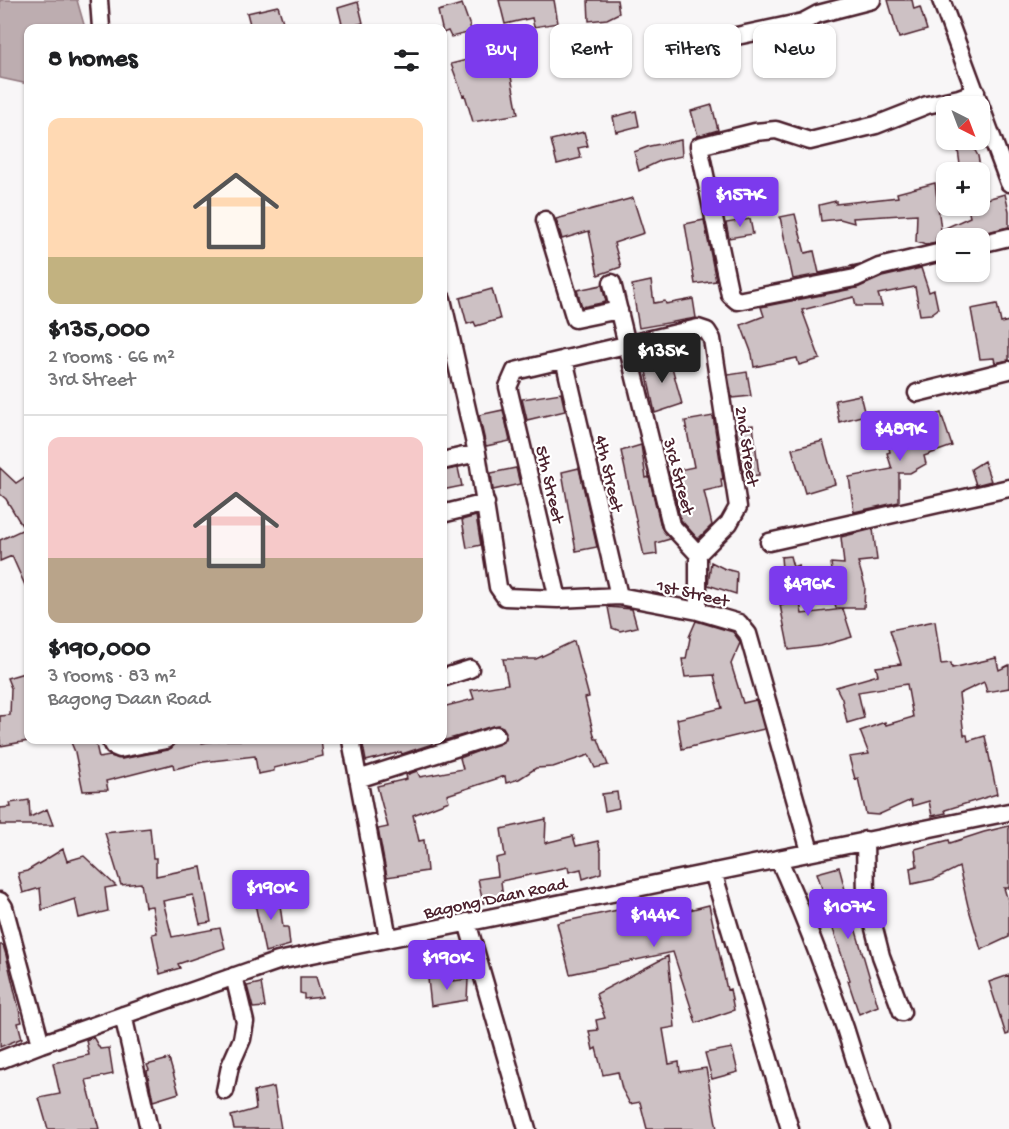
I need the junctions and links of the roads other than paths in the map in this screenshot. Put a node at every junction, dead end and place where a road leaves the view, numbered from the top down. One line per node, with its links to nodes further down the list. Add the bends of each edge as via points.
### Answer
1 (99, 0): 5 (street)
2 (872, 0): 4 (street)
3 (941, 0): 7 (street)
4 (813, 7): 6 (street, via 803,22)
5 (101, 24)
6 (741, 35)
7 (976, 92): 8 (street); 12 (street, via 927,105 876,125 810,141 776,130 699,146 730,295 737,301 855,278 879,267)
8 (1009, 183)
9 (544, 220): 14 (street, via 575,319)
10 (1009, 237): 11 (street)
11 (990, 242)
12 (936, 253)
13 (612, 283): 14 (street, 3rd Street)
14 (619, 310): 16 (street, 3rd Street)
15 (447, 321): 20 (street)
16 (627, 344): 17 (street); 26 (street, 3rd Street, via 671,525); 26 (street, 2nd Street, via 698,328 708,331 712,339 738,507 729,523)
17 (564, 359): 27 (street, 4th Street); 28 (street, 5th Street, via 515,371 508,387)
18 (1009, 370): 19 (street)
19 (917, 393)
20 (477, 453): 21 (street); 23 (street)
21 (447, 460)
22 (1009, 488): 25 (street)
23 (486, 503): 24 (street); 28 (street, 1st Street, via 498,587 506,597)
24 (447, 513)
25 (769, 542)
26 (698, 554): 29 (street)
27 (619, 596): 28 (street, 1st Street); 29 (street, 1st Street)
28 (558, 599)
29 (698, 611): 39 (street, 1st Street, via 739,623 748,634)
30 (470, 669): 31 (street)
31 (447, 676)
32 (496, 735): 36 (street)
33 (112, 744): 34 (street, via 120,749)
34 (146, 744)
35 (352, 744): 36 (street)
36 (358, 778): 44 (street)
37 (1009, 812): 38 (street, Bagong Daan Road)
38 (865, 840): 39 (street, Bagong Daan Road); 46 (street, via 866,897 881,956)
39 (810, 851): 40 (street, Bagong Daan Road)
40 (779, 860): 41 (street, Bagong Daan Road); 54 (street, via 809,927)
41 (713, 872): 43 (street, Bagong Daan Road); 53 (street)
42 (0, 901): 48 (street)
43 (467, 922): 44 (street, Bagong Daan Road); 52 (street)
44 (388, 938): 45 (street, Bagong Daan Road, via 278,961)
45 (234, 976): 47 (street, Bagong Daan Road); 50 (street, via 245,1022)
46 (902, 1012)
47 (123, 1015): 48 (street, Bagong Daan Road); 51 (street)
48 (41, 1044): 49 (street, Bagong Daan Road)
49 (0, 1060)
50 (225, 1091)
51 (149, 1129)
52 (527, 1129)
53 (790, 1129)
54 (879, 1129)

